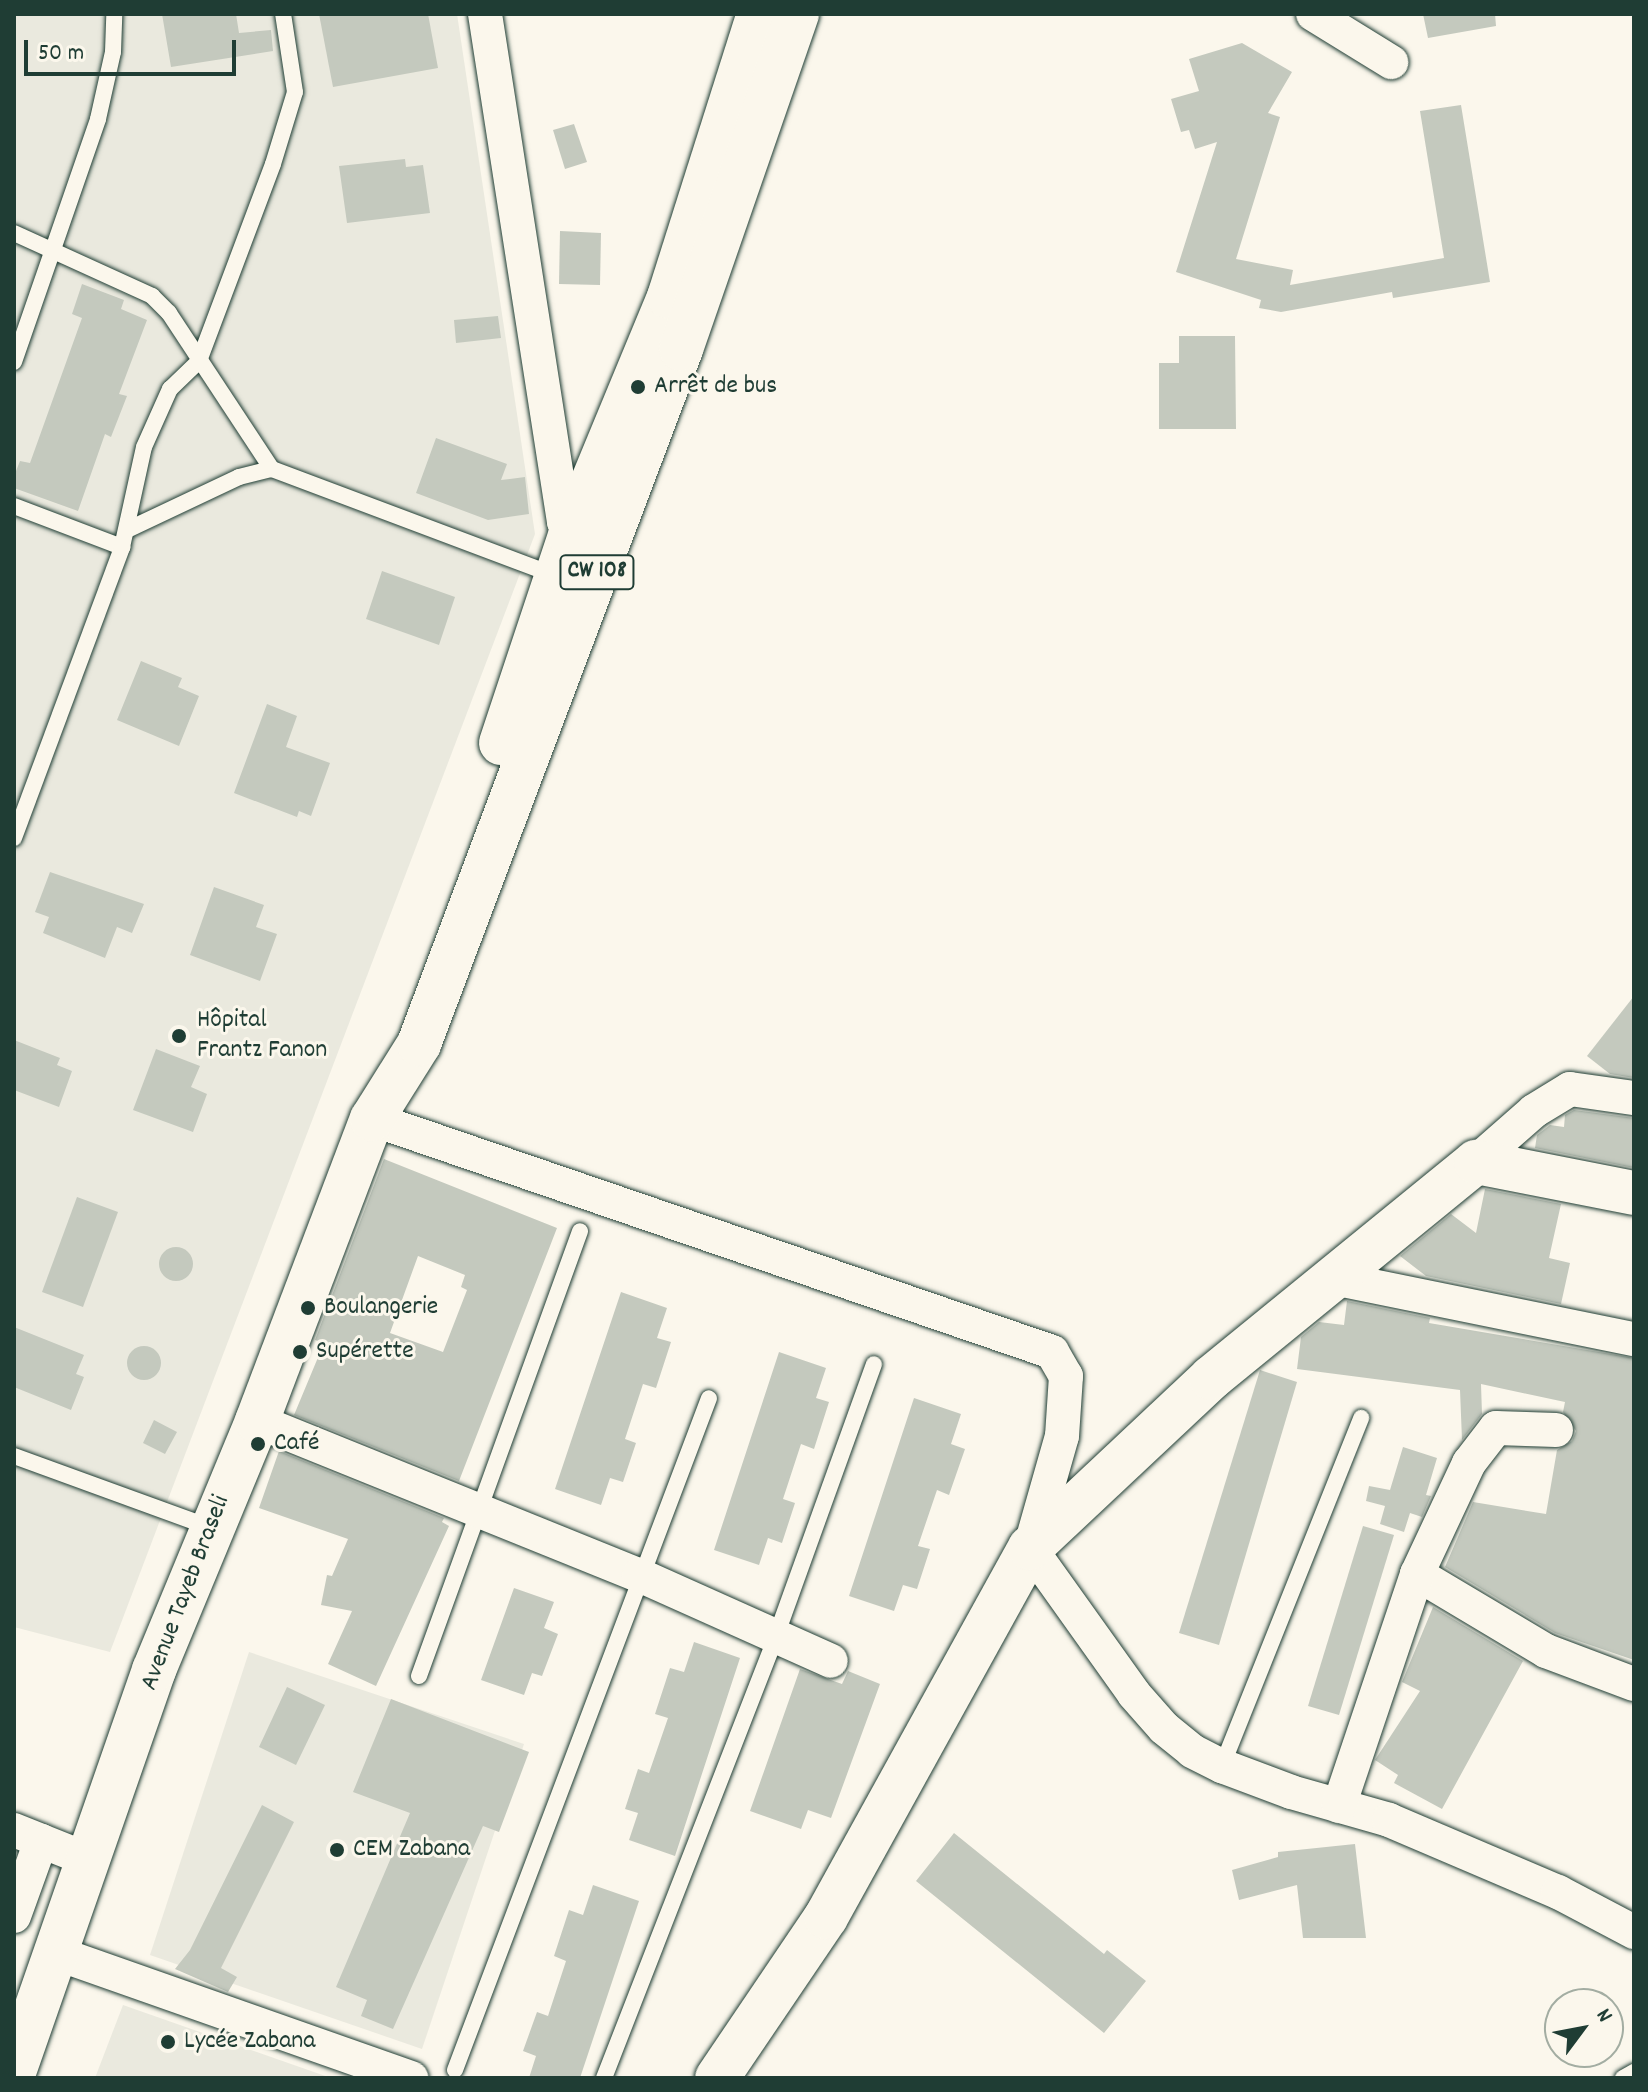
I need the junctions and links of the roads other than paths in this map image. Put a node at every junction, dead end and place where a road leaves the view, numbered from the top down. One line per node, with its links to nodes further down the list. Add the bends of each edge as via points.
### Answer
1 (114, 14): 9 (lane, via 113,52 98,119)
2 (283, 14): 10 (lane, via 295,92)
3 (485, 14): 16 (street, via 564,522)
4 (759, 14): 16 (main road, CW 108)
5 (797, 14): 16 (main road, CW 108)
6 (1313, 14): 7 (street)
7 (1391, 62)
8 (14, 233): 9 (lane)
9 (51, 248): 10 (lane, via 152,296); 11 (lane)
10 (199, 361): 12 (lane); 14 (lane, via 170,389 144,447)
11 (14, 362)
12 (272, 469): 14 (lane, via 239,477); 17 (lane)
13 (14, 506): 15 (lane)
14 (127, 530): 15 (lane)
15 (122, 547): 18 (lane)
16 (586, 548): 17 (main road, CW 108); 20 (main road, CW 108, via 419,1044)
17 (558, 577): 20 (main road, CW 108)
18 (14, 838)
19 (1634, 1098): 21 (street, via 1570,1089 1534,1111)
20 (372, 1119): 29 (main road, Avenue Tayeb Braseli / CW 108); 31 (street, via 1024,1339 1052,1352 1066,1376)
21 (1476, 1162): 22 (main road); 24 (main road)
22 (1634, 1193)
23 (580, 1231): 34 (lane)
24 (1333, 1278): 25 (street); 33 (main road, via 1211,1378)
25 (1634, 1339)
26 (874, 1364): 39 (lane)
27 (709, 1398): 38 (lane)
28 (1361, 1418): 43 (lane)
29 (257, 1421): 34 (street); 35 (main road, Avenue Tayeb Braseli / CW 108)
30 (1556, 1430): 37 (street, via 1496,1428 1469,1463)
31 (1062, 1436): 33 (street); 36 (street)
32 (14, 1456): 35 (lane)
33 (1102, 1484): 36 (main road)
34 (479, 1513): 38 (street); 41 (lane)
35 (209, 1527): 46 (main road, Avenue Tayeb Braseli / CW 108)
36 (1030, 1548): 43 (street, via 1134,1694 1192,1751); 55 (main road, via 826,1917)
37 (1417, 1574): 42 (street, via 1546,1651); 44 (street)
38 (639, 1575): 39 (street); 50 (lane)
39 (775, 1639): 40 (street); 54 (lane)
40 (831, 1661)
41 (419, 1676)
42 (1634, 1684)
43 (1222, 1766): 44 (street)
44 (1339, 1806): 48 (street, via 1389,1820 1558,1892)
45 (28, 1835): 46 (street); 47 (street)
46 (86, 1859): 49 (main road, Avenue Tayeb Braseli / CW 108)
47 (14, 1916)
48 (1634, 1932)
49 (53, 1952): 51 (main road, Avenue Tayeb Braseli / CW 108); 53 (street)
50 (455, 2070)
51 (14, 2072)
52 (1634, 2072): 56 (lane)
53 (411, 2078)
54 (604, 2078)
55 (717, 2078)
56 (1623, 2078)

